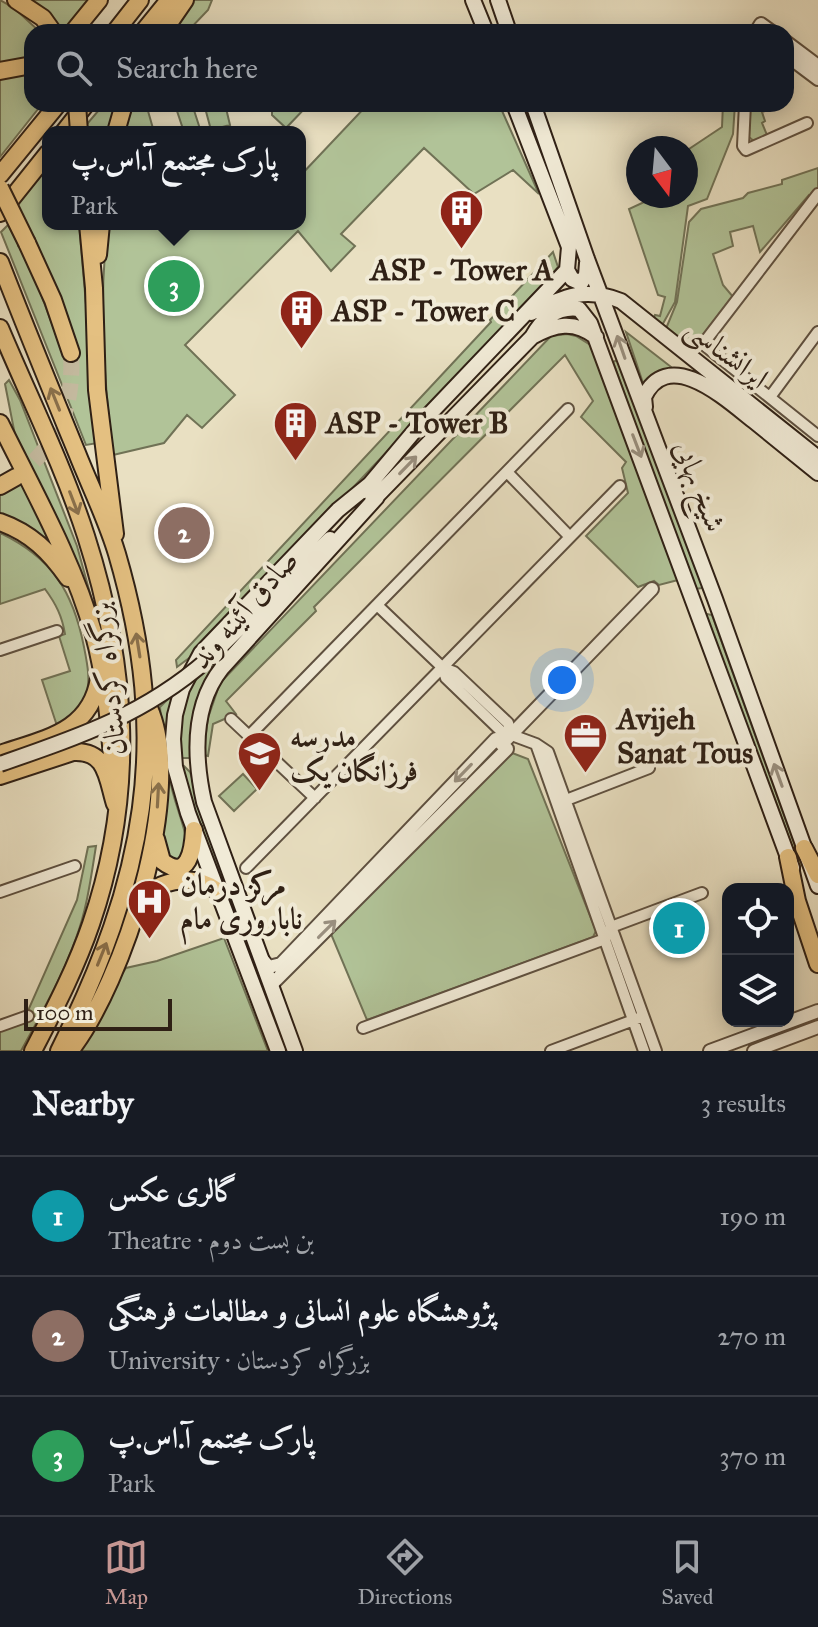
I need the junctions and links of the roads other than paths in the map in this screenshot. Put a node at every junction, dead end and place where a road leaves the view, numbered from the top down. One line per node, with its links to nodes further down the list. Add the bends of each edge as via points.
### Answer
1 (16, 0): 8 (highway)
2 (99, 0): 9 (highway)
3 (140, 0): 10 (highway)
4 (169, 0): 11 (highway)
5 (185, 0): 12 (highway)
6 (473, 0): 13 (main road)
7 (498, 0): 14 (main road)
8 (47, 24)
9 (80, 24)
10 (121, 24)
11 (150, 24)
12 (168, 24)
13 (483, 24)
14 (506, 24)
15 (794, 48): 18 (street)
16 (794, 61): 20 (street)
17 (24, 66): 19 (highway)
18 (818, 66)
19 (0, 71)
20 (818, 79)
21 (51, 112): 27 (highway)
22 (517, 112): 35 (main road, via 569,247)
23 (536, 112): 33 (main road, شیخ بهایی)
24 (745, 112): 25 (street, via 746,150)
25 (807, 123)
26 (42, 160): 30 (highway)
27 (0, 175)
28 (0, 188): 42 (highway, bridge, via 53,300)
29 (818, 194): 44 (street, via 703,344)
30 (0, 213)
31 (89, 230): 36 (highway)
32 (100, 230): 36 (highway)
33 (587, 259): 35 (main road, via 581,283); 37 (main road, شیخ بهایی)
34 (0, 262): 60 (highway, بزرگراه کردستان, one-way to 34)
35 (567, 270): 38 (main road, صادق آئینه وند)
36 (94, 288): 60 (highway, via 97,390)
37 (602, 293): 38 (main road, via 570,296); 43 (main road, via 595,310); 46 (main road, شیخ بهایی, one-way to 37); 51 (main road, ایرانشناسی, via 621,301)
38 (522, 317): 47 (main road, صادق آئینه وند)
39 (0, 328): 86 (highway, بزرگراه کردستان, one-way to 86, via 75,505 102,589 121,696)
40 (818, 332): 44 (street)
41 (598, 342): 43 (main road, شیخ بهایی); 49 (main road, صادق آئینه وند, via 578,326 545,329)
42 (71, 353)
43 (610, 376): 65 (main road, شیخ بهایی, one-way to 65)
44 (770, 397): 50 (street)
45 (568, 409): 52 (street)
46 (645, 415): 53 (main road, ایرانشناسی, via 644,397 657,379 676,375 701,383); 62 (main road, شیخ بهایی)
47 (422, 422): 49 (main road); 57 (main road, صادق آئینه وند)
48 (0, 423): 63 (highway)
49 (436, 436): 57 (main road, صادق آئینه وند, one-way to 49)
50 (818, 436)
51 (818, 458)
52 (507, 472): 59 (street); 64 (street)
53 (818, 473)
54 (16, 477): 55 (highway)
55 (0, 486)
56 (620, 486): 59 (street)
57 (374, 491): 68 (main road, صادق آئینه وند); 68 (main road, صادق آئینه وند, via 338,510); 81 (main road, صادق آئینه وند, via 210,684 200,718)
58 (0, 522): 63 (highway, via 44,547)
59 (570, 537): 70 (street)
60 (117, 551): 71 (highway, بزرگراه کردستان, one-way to 60)
61 (652, 589): 75 (street)
62 (715, 599): 65 (main road); 89 (main road, شیخ بهایی, one-way to 62)
63 (83, 601): 69 (highway)
64 (377, 605): 70 (street); 74 (street)
65 (697, 606): 90 (main road, شیخ بهایی)
66 (57, 631): 67 (street)
67 (0, 650)
68 (204, 656): 79 (main road, bridge, via 165,693 129,714); 83 (main road, via 182,689 175,715)
69 (101, 665): 73 (highway, via 91,706); 86 (highway)
70 (443, 668): 75 (street, via 454,672 508,723); 84 (street)
71 (144, 697): 88 (highway, one-way to 71, via 157,726); 114 (highway, بزرگراه کردستان, one-way to 71, via 101,958 130,870 147,757)
72 (231, 719): 74 (street)
73 (67, 728): 77 (highway, via 78,739); 78 (highway)
74 (250, 735): 84 (street)
75 (512, 735): 76 (street); 85 (street, via 548,752)
76 (502, 744): 102 (street, one-way to 102, via 496,739 281,964 269,967); 104 (street, one-way to 76, via 507,749)
77 (73, 752): 82 (highway); 86 (highway, via 85,751 100,760)
78 (0, 754)
79 (0, 764)
80 (649, 768): 85 (street)
81 (198, 775): 83 (main road, via 187,763 178,767); 102 (main road, صادق آئینه وند)
82 (0, 776)
83 (177, 778): 87 (main road)
84 (315, 798): 92 (street)
85 (561, 802): 99 (street); 100 (street)
86 (118, 814): 113 (highway, بزرگراه کردستان, via 90,927)
87 (194, 830): 88 (highway, via 191,857 180,867 162,861); 95 (main road)
88 (155, 832): 98 (highway)
89 (804, 848): 93 (highway); 94 (main road, شیخ بهایی)
90 (788, 857): 101 (main road, شیخ بهایی); 103 (highway)
91 (75, 866): 96 (street)
92 (246, 868)
93 (818, 875)
94 (818, 886)
95 (216, 890): 98 (highway, via 186,879 149,893); 116 (main road)
96 (0, 892)
97 (702, 893): 99 (street)
98 (137, 908): 115 (highway, via 114,969)
99 (611, 927): 100 (street); 107 (street)
100 (605, 939): 107 (street); 110 (street)
101 (818, 940)
102 (261, 956): 104 (main road, صادق آئینه وند)
103 (818, 964)
104 (272, 984): 117 (main road, صادق آئینه وند)
105 (818, 1011): 111 (street)
106 (28, 1016): 108 (street)
107 (638, 1018): 118 (street); 119 (street); 120 (street)
108 (0, 1026)
109 (818, 1027): 112 (street)
110 (363, 1028)
111 (765, 1030): 112 (street); 121 (street)
112 (770, 1045): 122 (street)
113 (33, 1051)
114 (59, 1051)
115 (70, 1051)
116 (278, 1051)
117 (295, 1051)
118 (551, 1051)
119 (644, 1051)
120 (656, 1051)
121 (710, 1051)
122 (754, 1051)

